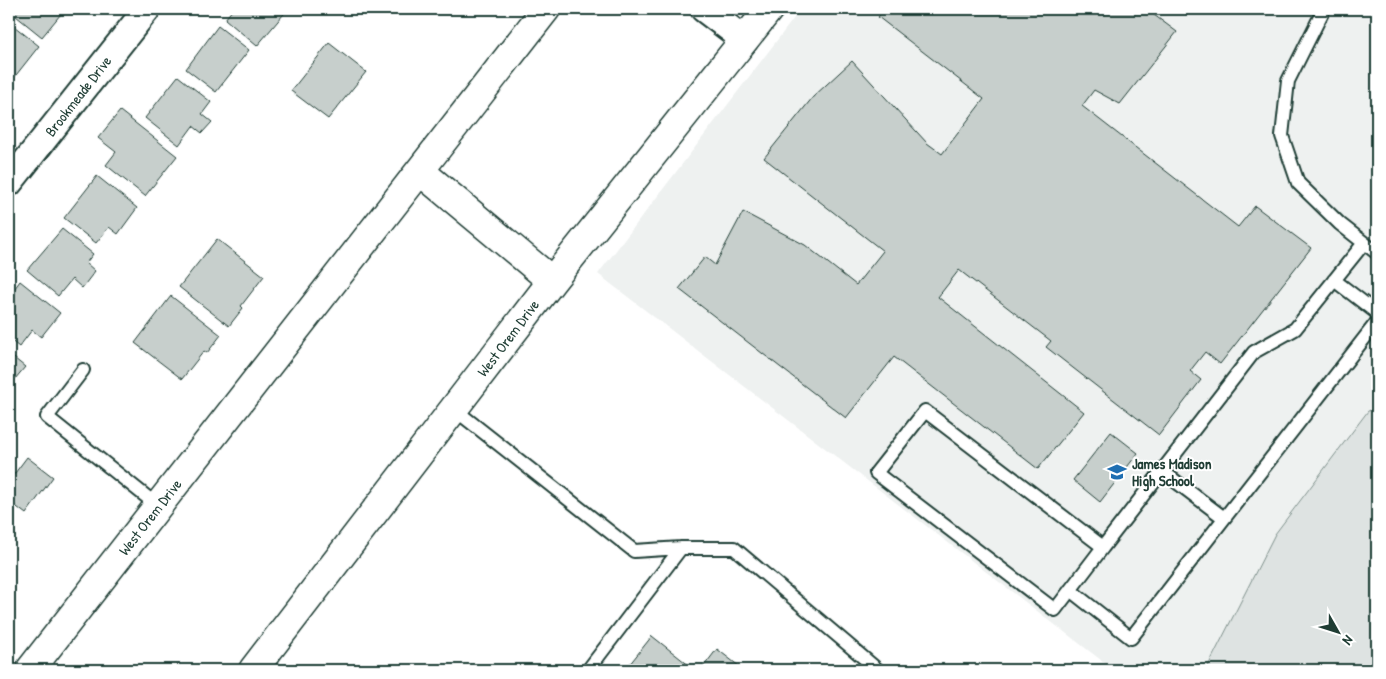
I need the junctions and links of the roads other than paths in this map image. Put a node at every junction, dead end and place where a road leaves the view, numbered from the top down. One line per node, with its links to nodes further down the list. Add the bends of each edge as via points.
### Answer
1 (146, 9): 8 (street, Brookmeade Drive)
2 (546, 9): 7 (main road, West Orem Drive)
3 (704, 9): 6 (street)
4 (769, 9): 6 (main road, West Orem Drive)
5 (1324, 9): 9 (lane, via 1288,81 1282,136 1298,183 1340,224)
6 (745, 40): 12 (main road, West Orem Drive)
7 (420, 172): 12 (main road); 18 (main road, West Orem Drive)
8 (9, 183)
9 (1364, 242): 10 (lane); 11 (lane)
10 (1377, 253)
11 (1334, 280): 13 (lane); 17 (lane, via 1295,329 1254,352)
12 (552, 281): 16 (main road, West Orem Drive)
13 (1377, 313)
14 (1377, 322): 19 (lane)
15 (83, 370): 18 (lane, via 47,417)
16 (454, 409): 21 (lane, via 634,551); 24 (main road, West Orem Drive)
17 (1162, 470): 19 (lane); 20 (lane)
18 (158, 506): 23 (main road, West Orem Drive)
19 (1224, 518): 22 (lane, via 1130,638)
20 (1103, 547): 22 (lane); 22 (lane, via 925,411 876,473 1055,610)
21 (682, 548): 25 (lane); 26 (lane, via 734,548)
22 (1070, 590)
23 (30, 670)
24 (253, 670)
25 (588, 670)
26 (878, 670)

